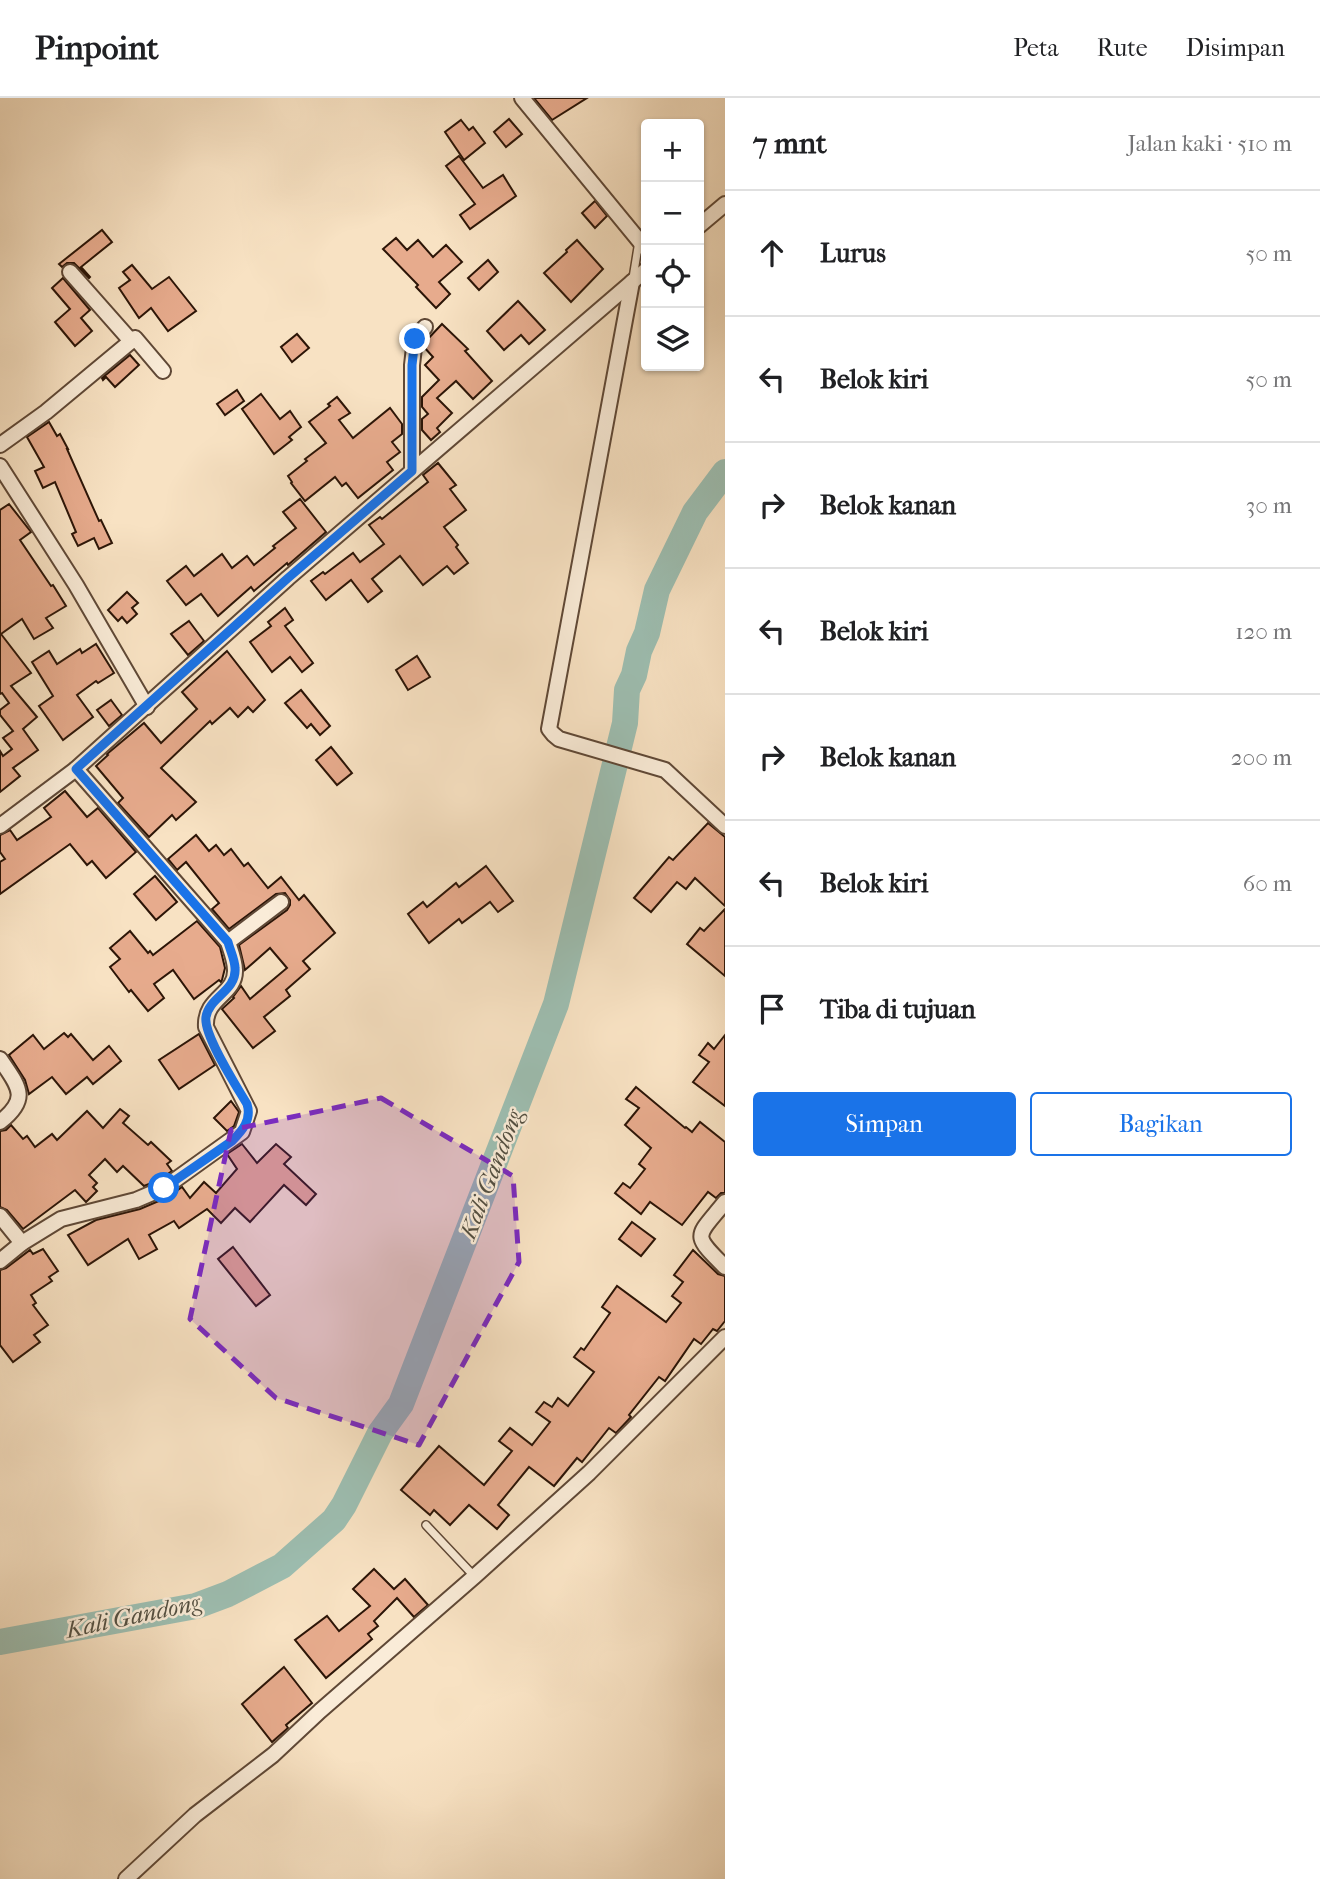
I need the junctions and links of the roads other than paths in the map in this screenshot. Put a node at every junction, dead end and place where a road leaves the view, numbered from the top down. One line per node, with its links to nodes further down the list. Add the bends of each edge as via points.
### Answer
1 (522, 98): 4 (street)
2 (725, 204): 3 (street)
3 (704, 222)
4 (641, 243)
5 (641, 252): 8 (lane)
6 (70, 272): 10 (street)
7 (641, 274): 8 (street)
8 (632, 282): 14 (street); 18 (street, via 550,732 665,770)
9 (425, 327): 14 (street, via 415,339 412,365)
10 (131, 341): 11 (street, via 135,338); 12 (street)
11 (163, 371)
12 (0, 444)
13 (0, 466): 15 (street)
14 (412, 471): 15 (street)
15 (147, 707): 16 (street)
16 (76, 769): 17 (street); 20 (street)
17 (0, 826)
18 (725, 826)
19 (281, 902): 20 (street)
20 (228, 942): 25 (street, via 235,976 205,1019 247,1104 242,1132 164,1188 61,1219)
21 (0, 1059): 22 (street, via 15,1082 19,1099)
22 (0, 1122)
23 (725, 1202): 27 (street, via 700,1237)
24 (0, 1216): 25 (street)
25 (22, 1243): 26 (street)
26 (0, 1262)
27 (725, 1267)
28 (725, 1337): 30 (street, via 589,1473)
29 (426, 1525): 30 (lane)
30 (475, 1576): 31 (street)
31 (126, 1879)

